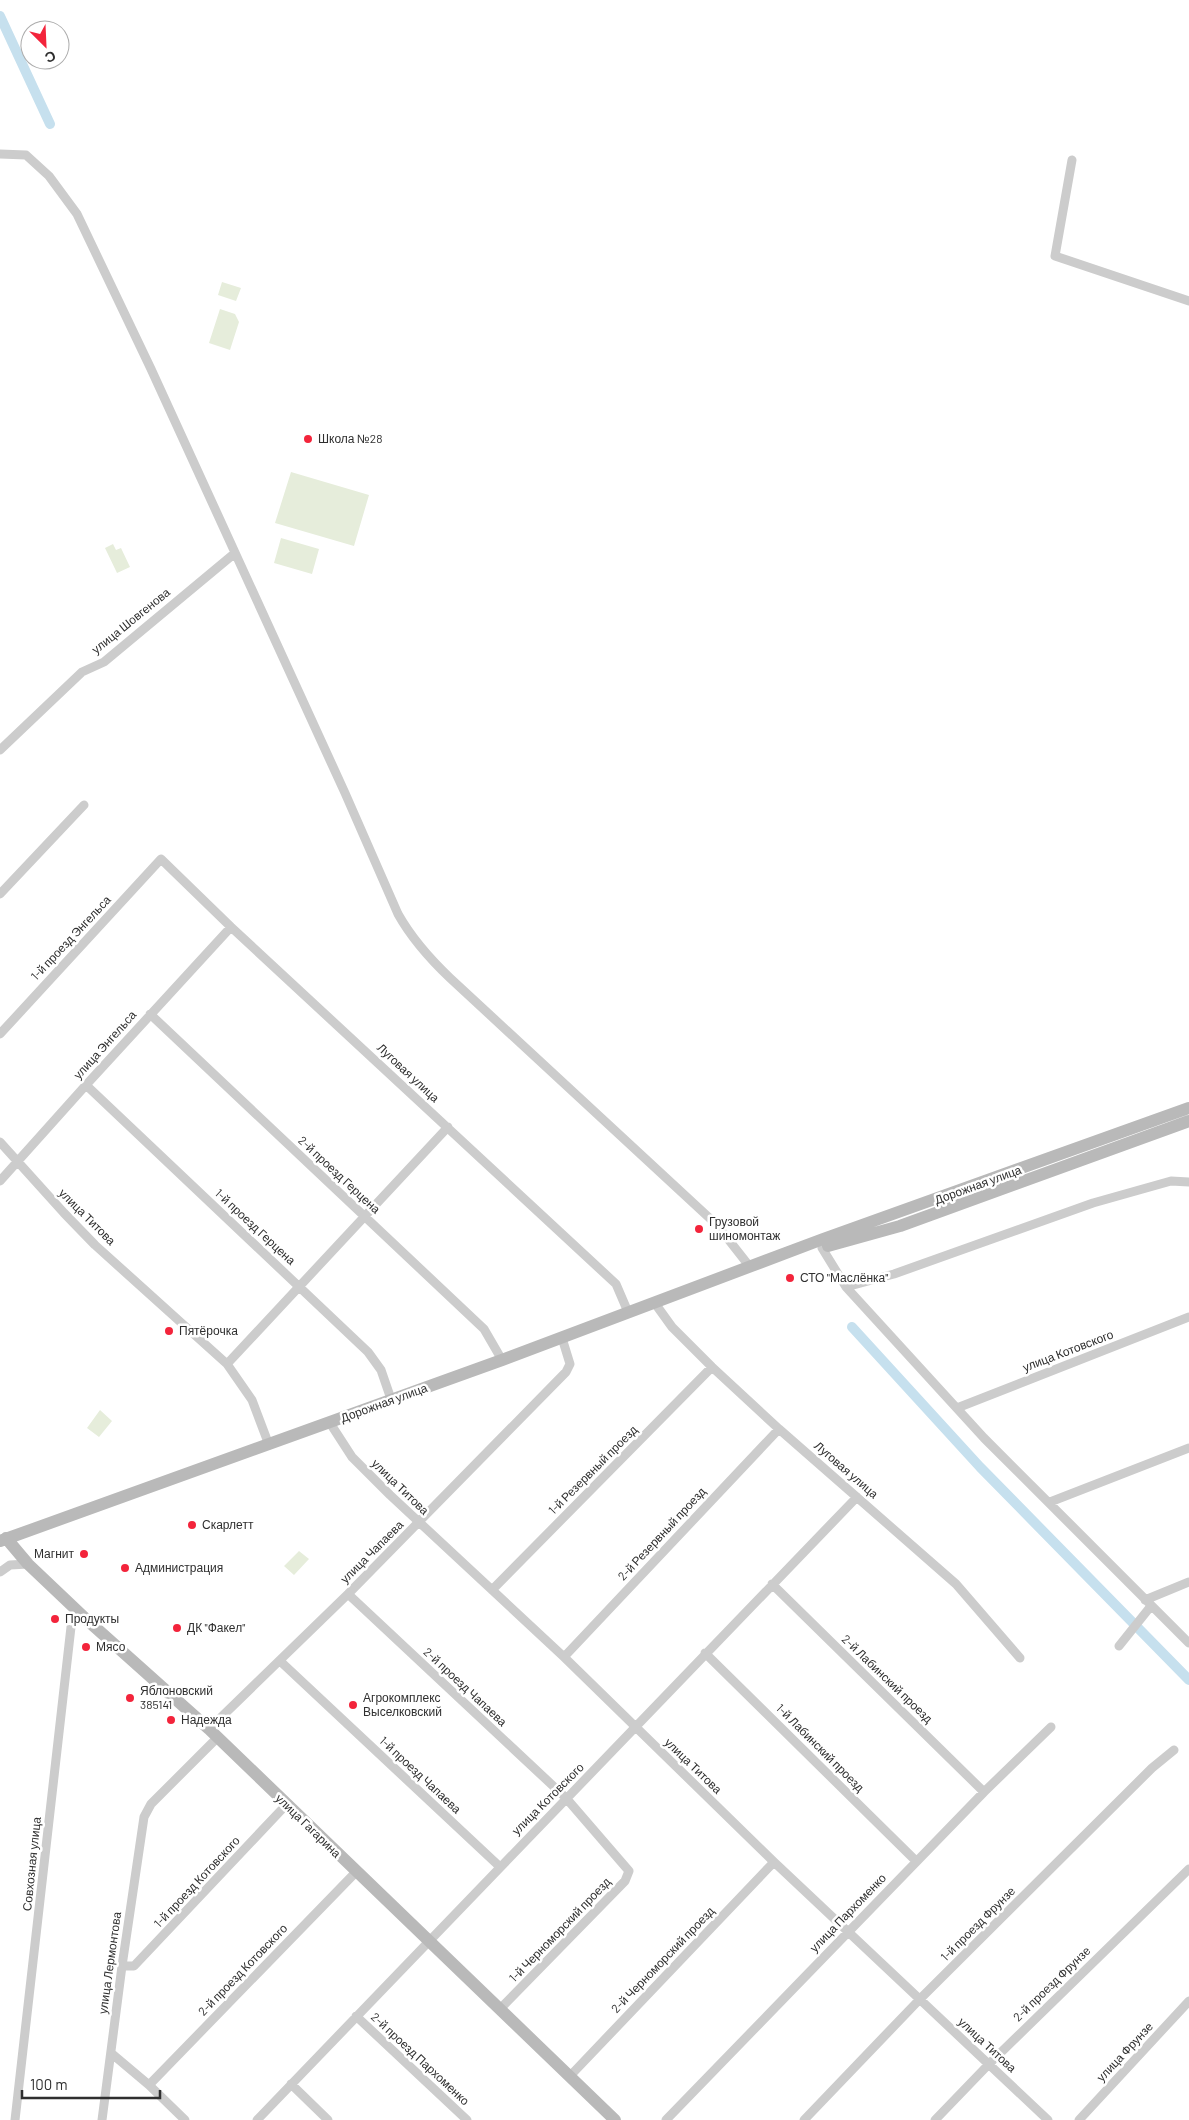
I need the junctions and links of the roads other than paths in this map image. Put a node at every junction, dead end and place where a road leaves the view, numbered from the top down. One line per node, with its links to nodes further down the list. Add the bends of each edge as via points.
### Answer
1 (0, 154): 4 (street, via 26,155 49,176 77,214)
2 (1072, 160): 3 (street, via 1055,256)
3 (1189, 301)
4 (235, 552): 5 (street, улица Шовгенова, via 104,662 82,672); 23 (street, via 408,933 443,972 717,1225)
5 (0, 750)
6 (84, 805): 8 (street)
7 (160, 859): 9 (street, Луговая улица); 11 (street, 1-й проезд Энгельса)
8 (0, 894)
9 (231, 927): 10 (street, улица Энгельса); 15 (street, Луговая улица)
10 (150, 1014): 12 (street, улица Энгельса); 20 (street, 2-й проезд Герцена)
11 (0, 1034)
12 (86, 1084): 17 (street, улица Энгельса); 24 (street, 1-й проезд Герцена)
13 (1189, 1108): 22 (main road, Дорожная улица)
14 (1189, 1121): 21 (main road, Дорожная улица, via 900,1226)
15 (448, 1127): 20 (street); 27 (street, Луговая улица, via 616,1284)
16 (0, 1142): 17 (street, улица Титова)
17 (18, 1161): 18 (street, улица Энгельса); 31 (street, улица Титова, via 95,1245)
18 (0, 1180)
19 (1189, 1182): 25 (street, via 1170,1181 1093,1203 894,1274)
20 (364, 1216): 24 (street); 30 (street, 2-й проезд Герцена, via 484,1329)
21 (822, 1248): 22 (main road, Дорожная улица); 25 (street)
22 (767, 1261): 23 (main road, Дорожная улица)
23 (750, 1267): 26 (main road, Дорожная улица)
24 (298, 1286): 31 (street); 33 (street, 1-й проезд Герцена, via 368,1352 381,1370)
25 (846, 1287): 34 (street)
26 (654, 1302): 27 (main road, Дорожная улица); 32 (street, Луговая улица, via 672,1327)
27 (628, 1312): 29 (main road, Дорожная улица)
28 (1189, 1317): 34 (street, улица Котовского)
29 (562, 1338): 30 (main road, Дорожная улица); 41 (street, улица Чапаева, via 570,1364 566,1372)
30 (502, 1360): 33 (main road, Дорожная улица)
31 (227, 1364): 37 (street, улица Титова, via 252,1400)
32 (712, 1367): 36 (street, Луговая улица); 47 (street, 1-й Резервный проезд)
33 (391, 1399): 35 (main road, Дорожная улица)
34 (957, 1408): 40 (street)
35 (330, 1423): 37 (main road, Дорожная улица); 41 (street, улица Титова, via 352,1457)
36 (779, 1429): 39 (street, Луговая улица); 54 (street, 2-й Резервный проезд)
37 (269, 1444): 42 (main road, Дорожная улица)
38 (1189, 1448): 40 (street)
39 (857, 1497): 46 (street, улица Котовского); 55 (street, Луговая улица, via 956,1584)
40 (1050, 1502): 49 (street)
41 (419, 1522): 47 (street, улица Титова); 48 (street, улица Чапаева)
42 (2, 1537): 43 (main road, улица Гагарина)
43 (28, 1564): 44 (street, via 10,1565); 50 (main road, улица Гагарина)
44 (0, 1572)
45 (1189, 1582): 49 (street)
46 (772, 1584): 53 (street, улица Котовского); 61 (street, 2-й Лабинский проезд)
47 (492, 1590): 54 (street, улица Титова)
48 (348, 1594): 56 (street, улица Чапаева); 62 (street, 2-й проезд Чапаева)
49 (1148, 1603): 51 (street); 52 (street)
50 (80, 1613): 59 (main road, улица Гагарина); 82 (street, Совхозная улица, via 70,1627)
51 (1189, 1643)
52 (1119, 1646)
53 (705, 1653): 57 (street, улица Котовского); 66 (street, 1-й Лабинский проезд)
54 (564, 1657): 57 (street, улица Титова)
55 (1020, 1658)
56 (280, 1660): 59 (street, улица Чапаева); 67 (street, 1-й проезд Чапаева)
57 (636, 1727): 62 (street, улица Котовского); 65 (street, улица Титова)
58 (1051, 1727): 61 (street, улица Пархоменко)
59 (213, 1734): 63 (main road, улица Гагарина); 64 (street, улица Чапаева)
60 (1174, 1750): 73 (street, 1-й проезд Фрунзе, via 1152,1768)
61 (984, 1792): 66 (street, улица Пархоменко)
62 (566, 1798): 67 (street, улица Котовского); 75 (street, 1-й Черноморский проезд, via 626,1866 628,1876)
63 (286, 1805): 69 (main road, улица Гагарина); 72 (street, 1-й проезд Котовского, via 134,1966)
64 (147, 1810): 72 (street, улица Лермонтова)
65 (774, 1862): 70 (street, улица Титова); 79 (street, 2-й Черноморский проезд)
66 (916, 1862): 70 (street, улица Пархоменко)
67 (499, 1866): 71 (street, улица Котовского)
68 (1189, 1868): 78 (street, 2-й проезд Фрунзе)
69 (356, 1872): 71 (main road, улица Гагарина); 81 (street, 2-й проезд Котовского)
70 (849, 1930): 73 (street, улица Титова); 89 (street, улица Пархоменко)
71 (428, 1941): 75 (main road, улица Гагарина); 76 (street, улица Котовского)
72 (122, 1966): 77 (street, улица Лермонтова)
73 (920, 1999): 78 (street, улица Титова); 90 (street, 1-й проезд Фрунзе)
74 (1189, 2001): 93 (street, улица Фрунзе)
75 (500, 2009): 79 (main road, улица Гагарина)
76 (356, 2016): 80 (street, улица Котовского); 87 (street, 2-й проезд Пархоменко)
77 (111, 2053): 81 (street); 83 (street, улица Лермонтова)
78 (989, 2064): 91 (street, 2-й проезд Фрунзе); 92 (street, улица Титова)
79 (570, 2076): 88 (main road, улица Гагарина)
80 (291, 2084): 85 (street, улица Котовского); 86 (street)
81 (149, 2085): 84 (street)
82 (16, 2120)
83 (102, 2120)
84 (185, 2120)
85 (257, 2120)
86 (328, 2120)
87 (467, 2120)
88 (614, 2120)
89 (666, 2120)
90 (804, 2120)
91 (935, 2120)
92 (1048, 2120)
93 (1079, 2120)

